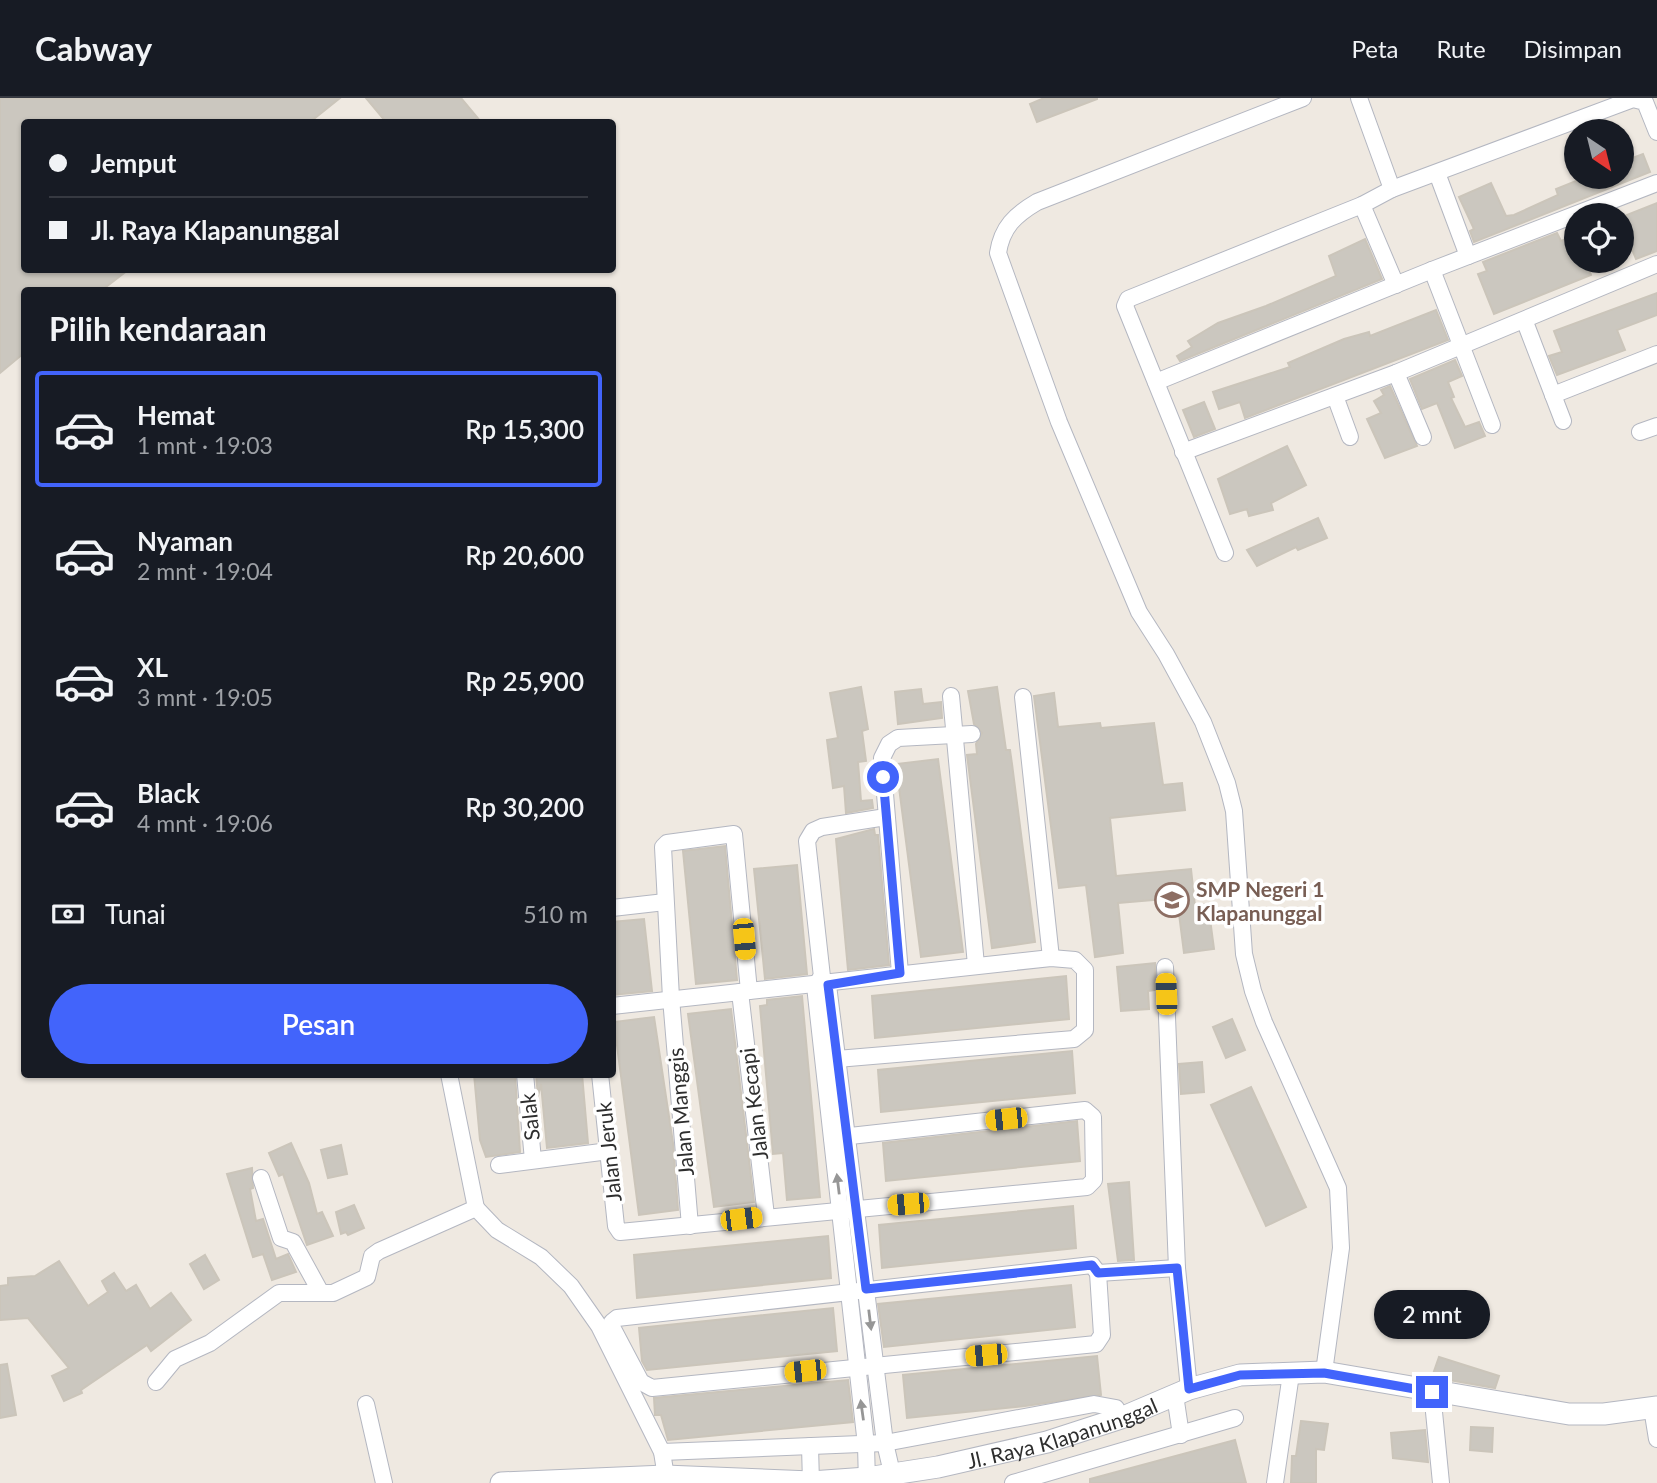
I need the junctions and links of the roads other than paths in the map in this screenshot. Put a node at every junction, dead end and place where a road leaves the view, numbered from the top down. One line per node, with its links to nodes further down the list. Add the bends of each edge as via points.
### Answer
1 (1303, 98): 61 (street, via 1037,201 1010,221 998,253 1059,422 1139,612 1203,722 1227,783 1234,811 1244,954 1253,990 1338,1188 1341,1248)
2 (1359, 98): 6 (street)
3 (1657, 132): 4 (street, via 1645,102 1633,99)
4 (1437, 173): 6 (street); 8 (street)
5 (1657, 183): 8 (street)
6 (1392, 190): 7 (street)
7 (1362, 205): 11 (street); 16 (street, via 1128,299 1125,306)
8 (1468, 256): 10 (street)
9 (1657, 264): 12 (street)
10 (1432, 270): 11 (street); 13 (street)
11 (1396, 285): 16 (street)
12 (1525, 321): 13 (street); 17 (street)
13 (1462, 346): 15 (street); 20 (street)
14 (1657, 354): 17 (street)
15 (1396, 373): 18 (street); 24 (street)
16 (1156, 382): 25 (street)
17 (1553, 395): 19 (street)
18 (1335, 396): 23 (street); 25 (street)
19 (1563, 421)
20 (1492, 425)
21 (1657, 426): 22 (street)
22 (1640, 432)
23 (1350, 437)
24 (1423, 437)
25 (1183, 452): 26 (street)
26 (1225, 553)
27 (951, 696): 29 (street)
28 (1023, 697): 34 (street)
29 (955, 734): 30 (street); 31 (street, via 891,740 882,758); 35 (street)
30 (972, 734)
31 (886, 817): 37 (street); 38 (street, via 822,827 807,841)
32 (665, 901): 33 (street); 39 (street, Jalan Kecapi, via 663,847 667,843 734,834); 40 (street, Jalan Manggis)
33 (616, 907)
34 (1051, 958): 35 (street); 42 (street, via 1075,960 1085,970 1085,1030 1080,1037)
35 (976, 965): 37 (street)
36 (1165, 967): 55 (street)
37 (900, 973): 38 (street)
38 (822, 983): 39 (street); 42 (street)
39 (745, 991): 40 (street); 53 (street, Jalan Kecapi)
40 (671, 998): 41 (street); 54 (street, Jalan Manggis)
41 (616, 1005)
42 (832, 1060): 46 (street)
43 (450, 1078): 51 (street)
44 (524, 1078): 48 (street, Salak)
45 (600, 1078): 47 (street, Jalan Jeruk)
46 (840, 1137): 52 (street); 52 (street, via 1085,1110 1093,1117 1094,1180 1087,1187)
47 (609, 1151): 48 (street); 54 (street, Jalan Jeruk, via 616,1229)
48 (533, 1160): 49 (street)
49 (499, 1165)
50 (261, 1178): 58 (street, via 281,1238 293,1242)
51 (476, 1208): 58 (street, via 379,1251 372,1256 366,1277 342,1291); 76 (street, via 497,1230 541,1257 571,1286 599,1326)
52 (849, 1210): 53 (street); 57 (street)
53 (766, 1216): 54 (street)
54 (690, 1226)
55 (1177, 1268): 56 (street); 64 (street)
56 (1098, 1273): 57 (street, via 1092,1265); 59 (street, via 1102,1335 1096,1344)
57 (858, 1291): 59 (street, one-way to 59); 60 (street); 60 (street, via 612,1322 641,1382 652,1388)
58 (321, 1293): 63 (street, via 279,1293 211,1343 175,1359)
59 (876, 1365): 60 (street); 72 (street)
60 (856, 1366): 73 (street, one-way to 60)
61 (1324, 1373): 62 (street, Jl. Raya Klapanunggal); 65 (street, Jl. Raya Klapanunggal)
62 (1291, 1374): 64 (street, Jl. Raya Klapanunggal, via 1240,1375); 86 (street)
63 (156, 1382)
64 (1182, 1392): 68 (street, Jl. Raya Klapanunggal); 70 (street)
65 (1436, 1393): 67 (street, Jl. Raya Klapanunggal, via 1569,1414); 87 (street)
66 (366, 1404): 83 (street)
67 (1655, 1408): 71 (street)
68 (1121, 1418): 72 (street, via 1116,1408 1094,1404); 78 (street, Jl. Raya Klapanunggal)
69 (1235, 1418): 70 (street)
70 (1181, 1434): 85 (street)
71 (1657, 1439)
72 (886, 1443): 73 (street); 77 (street)
73 (866, 1445): 74 (street); 81 (street)
74 (810, 1446): 75 (street); 82 (street)
75 (704, 1449): 76 (street); 80 (street)
76 (662, 1452): 79 (street)
77 (892, 1473): 78 (street, Jl. Raya Klapanunggal); 81 (street, Jl. Raya Klapanunggal)
78 (937, 1475)
79 (666, 1480): 80 (street, Jl. Raya Klapanunggal); 84 (street, Jl. Raya Klapanunggal)
80 (704, 1480): 82 (street, Jl. Raya Klapanunggal)
81 (867, 1481): 82 (street, Jl. Raya Klapanunggal)
82 (811, 1482)
83 (384, 1483)
84 (501, 1483)
85 (1013, 1483)
86 (1275, 1483)
87 (1441, 1483)

